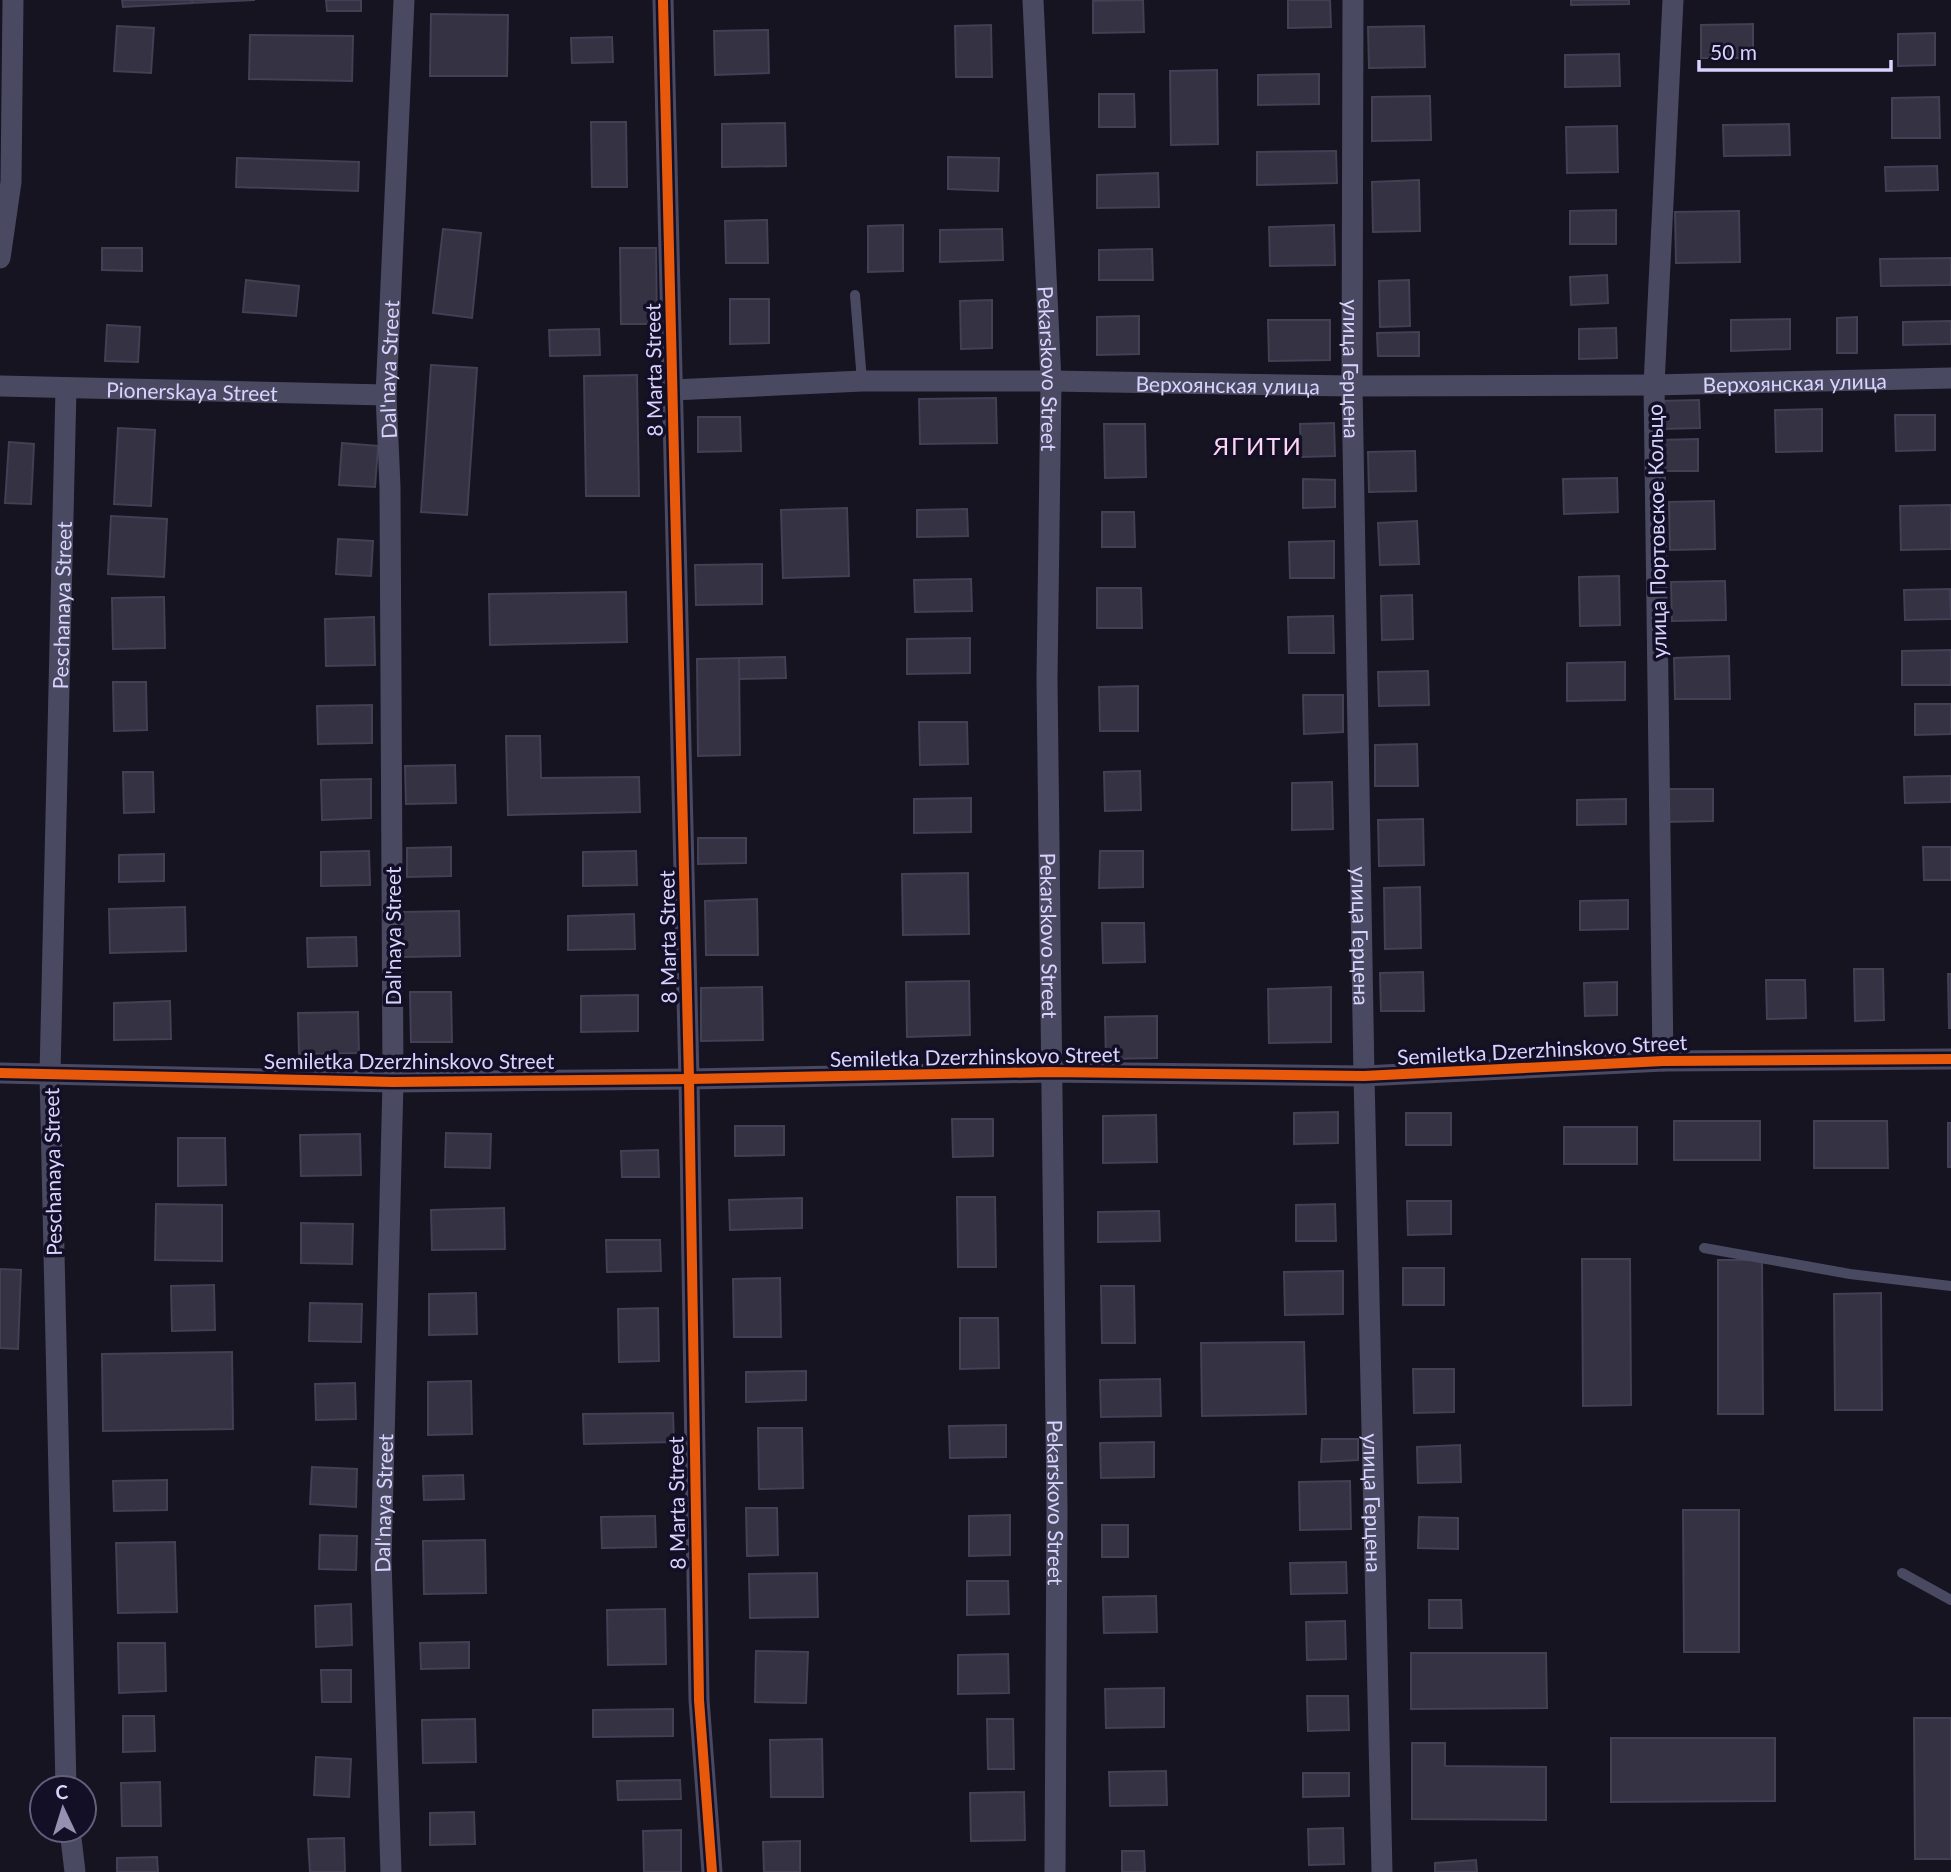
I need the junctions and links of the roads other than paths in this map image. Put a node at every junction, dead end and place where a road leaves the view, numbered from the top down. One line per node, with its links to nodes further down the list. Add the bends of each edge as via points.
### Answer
1 (13, 0): 7 (street, via 11,182)
2 (404, 0): 17 (street, Dal'naya Street)
3 (663, 0): 16 (street, 8 Marta Street)
4 (1033, 0): 11 (street, Pekarskovo Street)
5 (1353, 0): 14 (street, улица Герцена)
6 (1673, 0): 12 (street, улица Портовское Кольцо)
7 (0, 258)
8 (855, 295): 10 (lane)
9 (1951, 378): 12 (street, Верхоянская улица)
10 (862, 381): 11 (street, Верхоянская улица); 16 (street, Верхоянская улица)
11 (1051, 381): 14 (street, Верхоянская улица); 20 (street, Pekarskovo Street, via 1047,680)
12 (1654, 385): 14 (street, Верхоянская улица); 19 (street, улица Портовское Кольцо)
13 (0, 386): 15 (street, Pionerskaya Street)
14 (1352, 386): 23 (street, улица Герцена)
15 (66, 388): 17 (street, Pionerskaya Street); 22 (street, Peschanaya Street)
16 (673, 390): 24 (street, 8 Marta Street)
17 (386, 394): 25 (street, Dal'naya Street)
18 (1951, 1059): 19 (street, Semiletka Dzerzhinskovo Street)
19 (1663, 1062): 23 (street, Semiletka Dzerzhinskovo Street)
20 (1050, 1072): 23 (street, Semiletka Dzerzhinskovo Street); 24 (street, Semiletka Dzerzhinskovo Street); 35 (street, Pekarskovo Street)
21 (0, 1073): 22 (street, Semiletka Dzerzhinskovo Street)
22 (50, 1074): 25 (street, Semiletka Dzerzhinskovo Street); 30 (street, Peschanaya Street)
23 (1364, 1076): 36 (street, улица Герцена)
24 (690, 1079): 25 (street, Semiletka Dzerzhinskovo Street); 34 (street, 8 Marta Street, via 699,1700)
25 (393, 1082): 33 (street, Dal'naya Street, via 381,1560)
26 (1704, 1248): 27 (lane)
27 (1951, 1286)
28 (1902, 1573): 29 (lane)
29 (1951, 1600)
30 (66, 1774)
31 (72, 1844): 32 (street)
32 (75, 1872)
33 (391, 1872)
34 (712, 1872)
35 (1055, 1872)
36 (1382, 1872)

